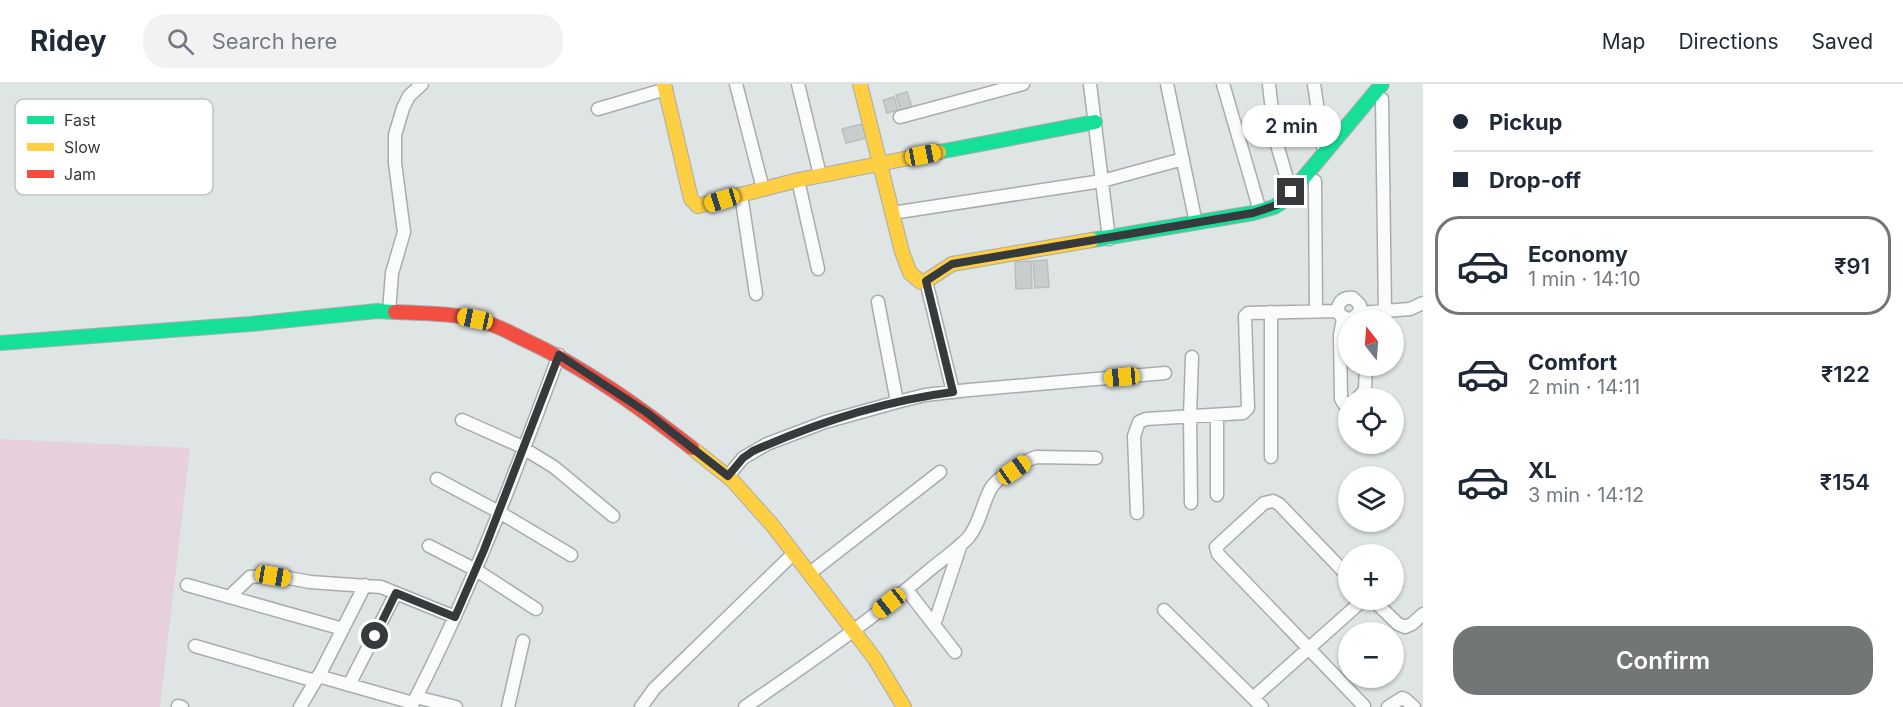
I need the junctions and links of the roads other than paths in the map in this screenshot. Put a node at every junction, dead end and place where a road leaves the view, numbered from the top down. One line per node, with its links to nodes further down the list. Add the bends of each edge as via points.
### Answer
1 (422, 84): 41 (street, via 409,96 395,135 404,232 390,285)
2 (736, 84): 24 (street)
3 (798, 84): 20 (street)
4 (860, 84): 19 (street)
5 (1023, 84): 15 (street)
6 (1090, 84): 16 (street)
7 (1167, 84): 18 (street)
8 (1223, 84): 27 (street)
9 (1269, 84): 25 (street, via 1275,138)
10 (1314, 84): 17 (street)
11 (1382, 84): 17 (street)
12 (665, 86): 14 (street); 26 (street, via 694,203 704,205)
13 (1382, 99): 38 (street)
14 (598, 109)
15 (900, 117)
16 (1095, 122): 19 (street); 22 (street)
17 (1324, 153): 25 (street)
18 (1183, 159): 22 (street); 29 (street)
19 (880, 163): 20 (street); 28 (street)
20 (820, 175): 21 (street)
21 (798, 180): 24 (street); 31 (street)
22 (1102, 181): 28 (street); 30 (street)
23 (1315, 181): 40 (street)
24 (763, 189): 26 (street)
25 (1291, 192): 27 (street, via 1280,204)
26 (741, 194): 33 (street)
27 (1260, 211): 29 (street)
28 (892, 213): 32 (street, via 910,273 918,282)
29 (1196, 223): 30 (street)
30 (1109, 239): 32 (street, via 952,264)
31 (818, 269)
32 (926, 281): 48 (street)
33 (756, 294)
34 (878, 302): 49 (street)
35 (1423, 303): 39 (street)
36 (1340, 310): 37 (street, via 1340,302 1348,297 1357,301)
37 (1362, 310)
38 (1385, 310)
39 (1398, 310)
40 (1316, 311): 42 (street); 43 (street)
41 (389, 312): 44 (street); 45 (street, via 475,319)
42 (1271, 312): 50 (street, via 1245,316 1248,408 1243,413); 54 (street)
43 (1338, 315)
44 (0, 343)
45 (559, 355): 53 (street); 57 (street, via 646,412)
46 (1192, 357): 51 (street)
47 (1165, 373): 48 (street)
48 (953, 392): 49 (street)
49 (897, 402): 57 (street, via 825,422 760,448 743,458)
50 (1217, 414): 51 (street); 59 (street)
51 (1190, 416): 60 (street); 62 (street, via 1139,422 1134,436)
52 (462, 420): 53 (street)
53 (524, 449): 61 (street); 63 (street, via 554,467)
54 (1271, 457)
55 (1096, 458): 64 (street, via 1029,459 993,485 976,525)
56 (940, 472): 70 (street)
57 (728, 476): 66 (street)
58 (438, 479): 61 (street)
59 (1217, 495)
60 (1191, 503)
61 (499, 512): 67 (street); 69 (street)
62 (1137, 513)
63 (613, 516)
64 (962, 543): 73 (street); 82 (street)
65 (429, 546): 69 (street)
66 (794, 553): 70 (street); 97 (street, via 654,689)
67 (571, 555)
68 (1338, 566): 87 (street, via 1273,501 1264,503 1218,544 1218,554)
69 (476, 570): 76 (street); 81 (street)
70 (810, 573): 84 (street)
71 (187, 585): 75 (street)
72 (365, 585): 74 (street); 75 (street, via 258,575 245,580); 83 (street)
73 (907, 590): 82 (street); 84 (street)
74 (396, 593): 81 (street); 90 (street)
75 (229, 597): 83 (street)
76 (536, 609)
77 (1164, 610): 92 (street)
78 (1352, 610): 87 (street)
79 (1383, 610): 80 (street, via 1405,627)
80 (1423, 614)
81 (455, 617): 91 (street)
82 (934, 625): 88 (street)
83 (343, 629): 89 (street)
84 (854, 631): 98 (street); 99 (street)
85 (522, 641): 96 (street)
86 (195, 646): 89 (street)
87 (1310, 647): 92 (street); 93 (street)
88 (955, 652)
89 (316, 678): 90 (street); 94 (street)
90 (350, 685): 91 (street)
91 (413, 702): 95 (street)
92 (1258, 702)
93 (1364, 706)
94 (300, 707)
95 (456, 707)
96 (508, 707)
97 (641, 707)
98 (745, 707)
99 (904, 707)
100 (1388, 707): 101 (street, via 1402,698)
101 (1414, 707)

